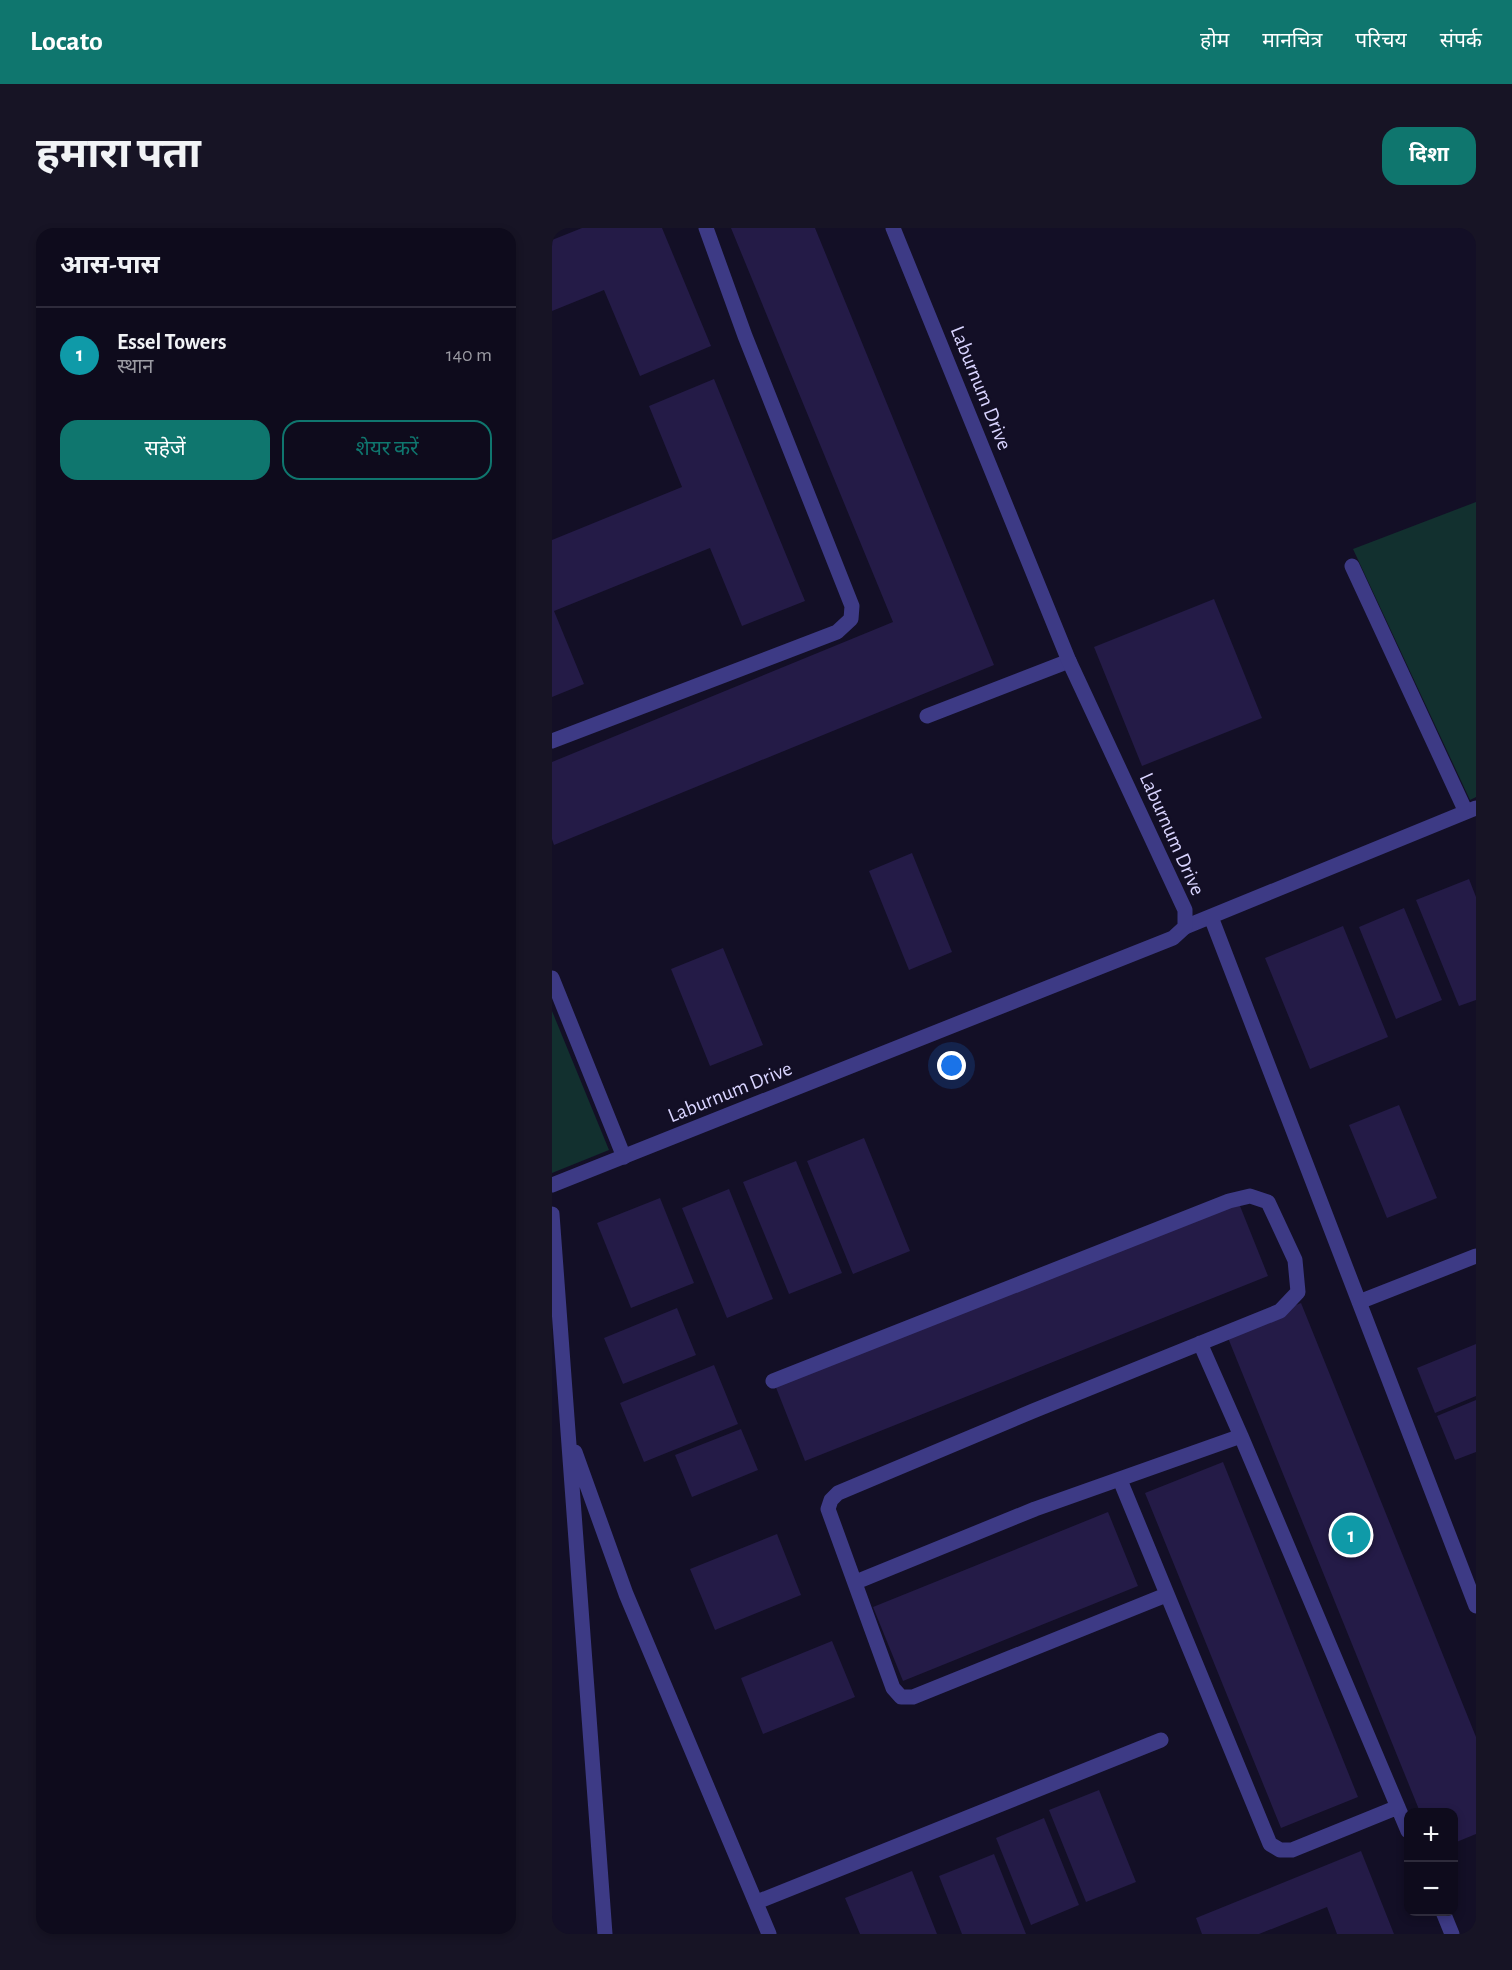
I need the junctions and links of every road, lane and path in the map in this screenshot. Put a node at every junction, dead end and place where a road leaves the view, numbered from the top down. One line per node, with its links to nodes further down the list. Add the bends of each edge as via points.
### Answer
1 (705, 228): 6 (street, via 852,606 851,620 837,632)
2 (893, 228): 4 (street, Laburnum Drive)
3 (1352, 566): 7 (street)
4 (1070, 661): 5 (street); 9 (street, Laburnum Drive, via 1185,910)
5 (927, 716)
6 (552, 741)
7 (1471, 810): 8 (street)
8 (1211, 916): 9 (street); 15 (street)
9 (1185, 927): 11 (street, Laburnum Drive, via 1173,938)
10 (552, 978): 11 (street)
11 (624, 1157): 12 (street, Laburnum Drive)
12 (552, 1185)
13 (552, 1214): 18 (street)
14 (1476, 1256): 15 (street)
15 (1359, 1302): 23 (street)
16 (1200, 1343): 17 (street, via 1280,1311 1298,1292 1295,1260 1268,1202 1250,1196 1229,1201); 19 (street); 21 (street, via 838,1493 828,1509)
17 (773, 1381)
18 (568, 1432): 27 (street, via 626,1594); 29 (street)
19 (1241, 1436): 20 (street); 25 (street)
20 (1120, 1480): 21 (street, via 1035,1509); 22 (street)
21 (856, 1582): 22 (street, via 893,1688 901,1697 913,1697)
22 (1167, 1595): 25 (street, via 1270,1844 1280,1850 1292,1850)
23 (1476, 1606)
24 (1161, 1740): 27 (street)
25 (1398, 1807): 26 (street)
26 (1404, 1821)
27 (757, 1902): 30 (street)
28 (1445, 1916): 31 (street)
29 (605, 1934)
30 (769, 1934)
31 (1452, 1934)

